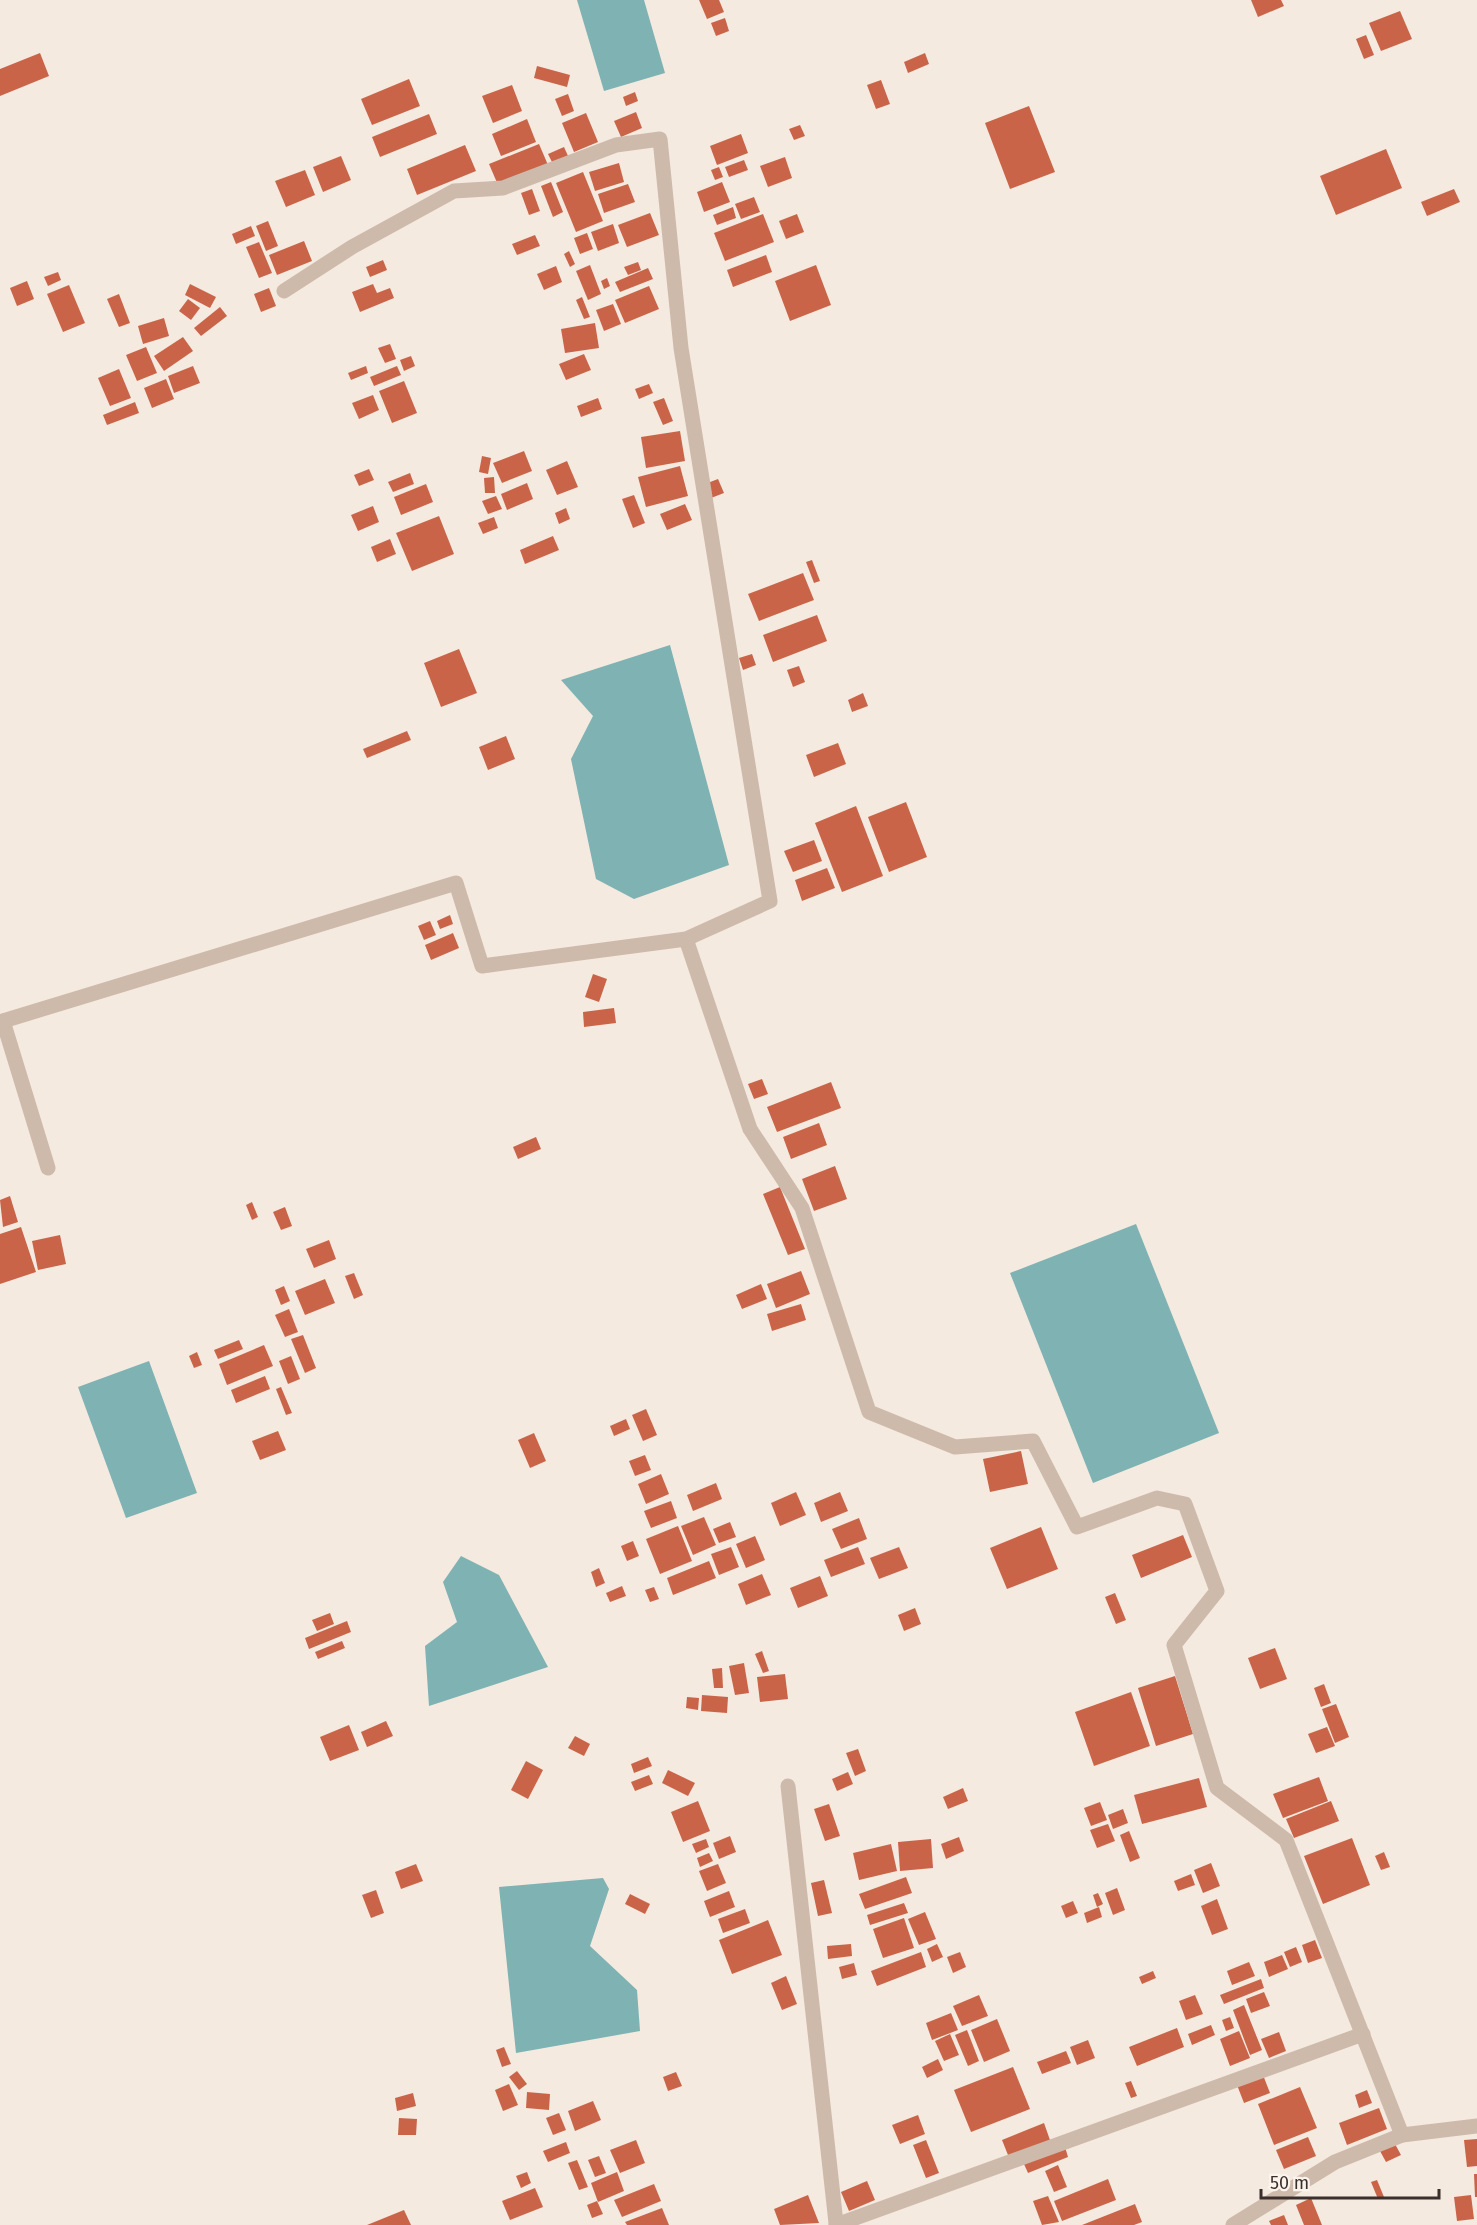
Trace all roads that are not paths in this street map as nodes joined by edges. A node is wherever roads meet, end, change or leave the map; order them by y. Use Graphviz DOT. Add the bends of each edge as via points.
graph roads {
  1 [pos="284,291"];
  2 [pos="686,939"];
  3 [pos="2,1021"];
  4 [pos="48,1168"];
  5 [pos="788,1786"];
  6 [pos="1362,2034"];
  7 [pos="1477,2126"];
  8 [pos="1402,2135"];
  9 [pos="836,2224"];
  10 [pos="1233,2225"];
  1 -- 2 [label="street" via="352,247 454,191 502,188 616,145 660,139 681,348 770,901"];
  2 -- 3 [label="street" via="483,966 456,883"];
  2 -- 6 [label="street" via="750,1129 802,1208 869,1412 955,1447 1033,1441 1077,1527 1157,1498 1185,1504 1217,1591 1174,1645 1217,1788 1286,1840"];
  3 -- 4 [label="street"];
  5 -- 9 [label="street"];
  6 -- 8 [label="street"];
  6 -- 9 [label="street"];
  7 -- 8 [label="street"];
  8 -- 10 [label="street" via="1335,2162"];
}
